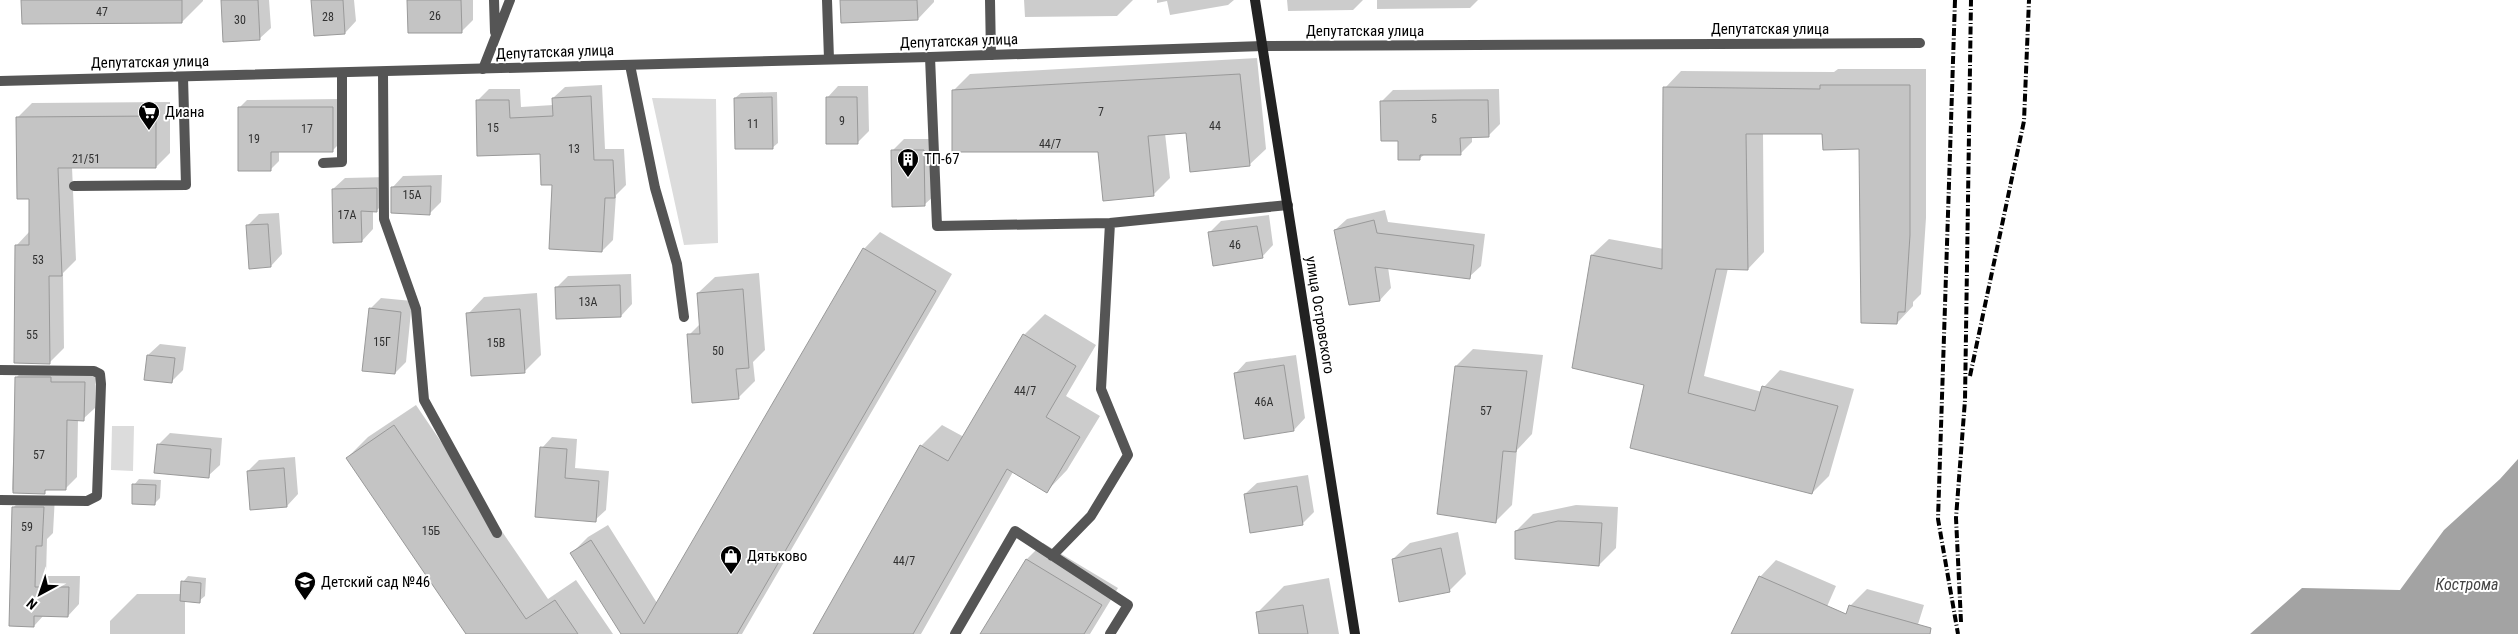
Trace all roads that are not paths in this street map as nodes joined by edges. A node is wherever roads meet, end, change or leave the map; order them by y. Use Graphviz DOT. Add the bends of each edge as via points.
graph roads {
  1 [pos="494,0"];
  2 [pos="510,0"];
  3 [pos="827,0"];
  4 [pos="990,0"];
  5 [pos="1255,0"];
  6 [pos="495,38"];
  7 [pos="1920,43"];
  8 [pos="1263,46"];
  9 [pos="991,55"];
  10 [pos="930,57"];
  11 [pos="829,59"];
  12 [pos="630,65"];
  13 [pos="483,69"];
  14 [pos="384,72"];
  15 [pos="342,73"];
  16 [pos="183,77"];
  17 [pos="0,81"];
  18 [pos="323,162"];
  19 [pos="74,186"];
  20 [pos="1288,205"];
  21 [pos="1110,223"];
  22 [pos="684,317"];
  23 [pos="0,370"];
  24 [pos="0,500"];
  25 [pos="497,533"];
  26 [pos="1052,556"];
  27 [pos="955,634"];
  28 [pos="1110,634"];
  29 [pos="1355,634"];
  1 -- 6 [label="street"];
  2 -- 6 [label="street"];
  3 -- 11 [label="street"];
  4 -- 9 [label="street"];
  5 -- 8 [label="main road, улица Островского"];
  6 -- 13 [label="street"];
  7 -- 8 [label="street, Депутатская улица"];
  8 -- 9 [label="street, Депутатская улица"];
  8 -- 20 [label="main road, улица Островского"];
  9 -- 10 [label="street, Депутатская улица"];
  10 -- 11 [label="street, Депутатская улица"];
  10 -- 21 [label="street" via="937,226"];
  11 -- 12 [label="street, Депутатская улица"];
  12 -- 13 [label="street, Депутатская улица"];
  12 -- 22 [label="street" via="655,188 677,264"];
  13 -- 14 [label="street, Депутатская улица"];
  14 -- 15 [label="street, Депутатская улица"];
  14 -- 25 [label="street" via="384,219 416,309 424,400"];
  15 -- 16 [label="street, Депутатская улица"];
  15 -- 18 [label="street" via="342,162"];
  16 -- 17 [label="street, Депутатская улица"];
  16 -- 19 [label="street" via="186,185"];
  20 -- 21 [label="street"];
  20 -- 29 [label="main road, улица Островского"];
  21 -- 26 [label="street" via="1101,389 1128,455 1091,516"];
  23 -- 24 [label="street" via="94,371 100,374 101,384 97,496 87,501"];
  26 -- 27 [label="street" via="1015,531"];
  26 -- 28 [label="street" via="1128,605"];
}
